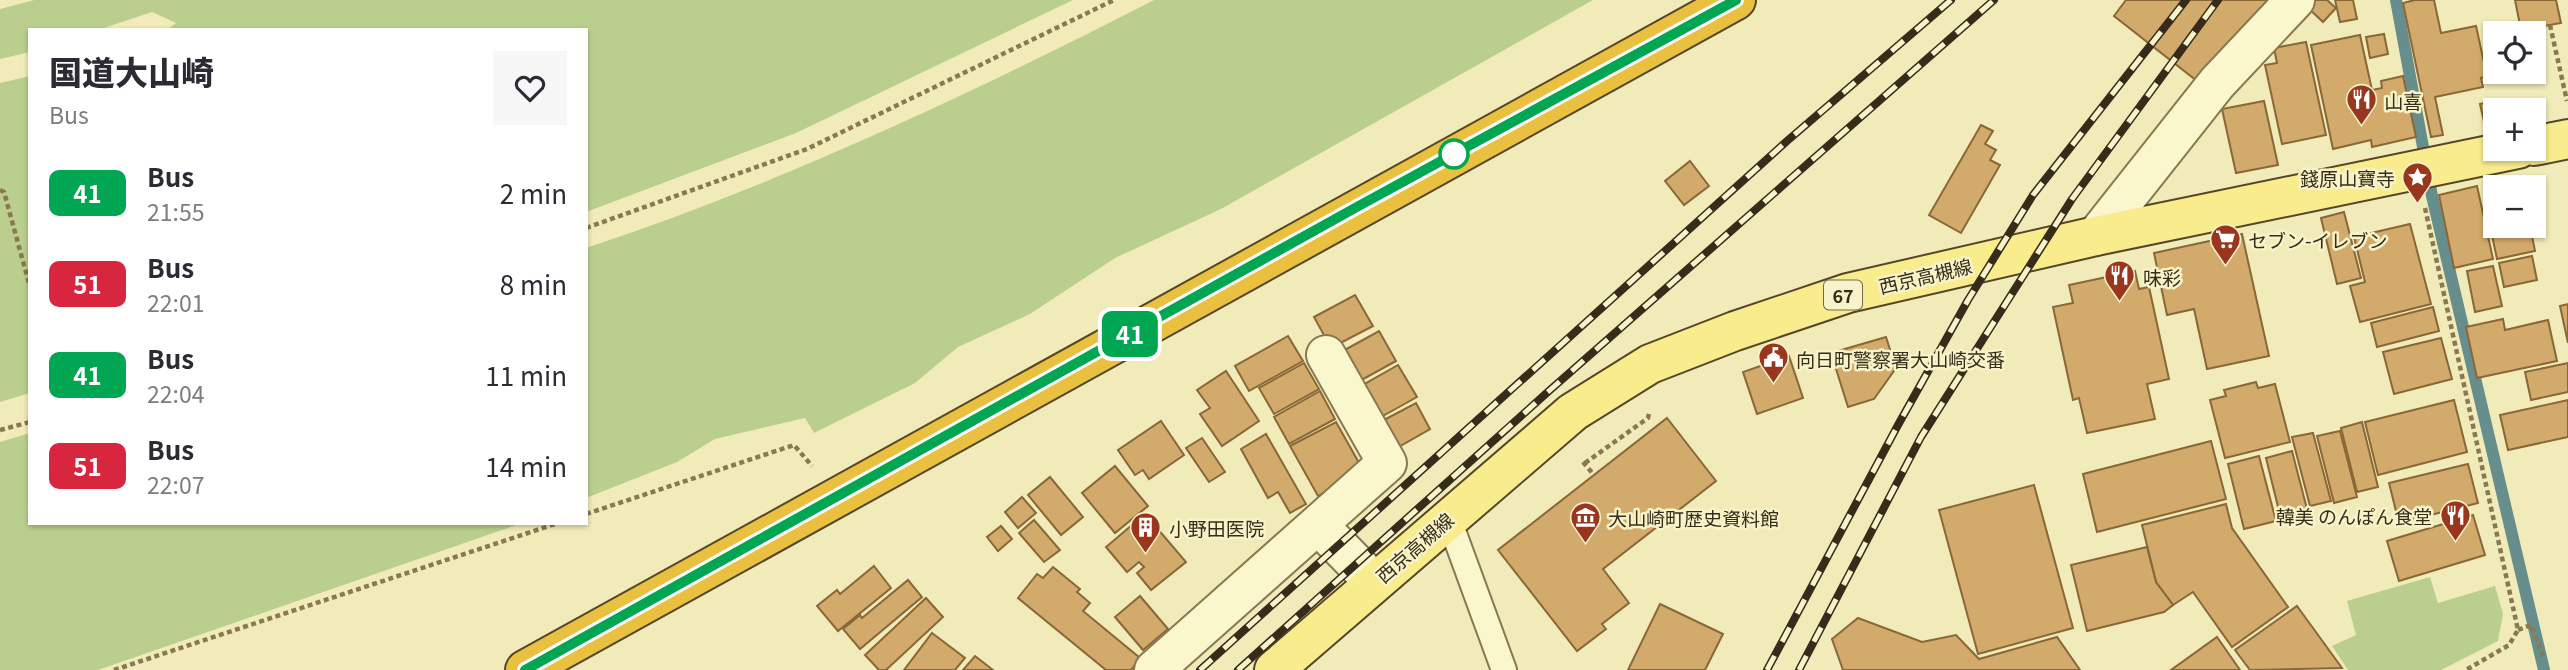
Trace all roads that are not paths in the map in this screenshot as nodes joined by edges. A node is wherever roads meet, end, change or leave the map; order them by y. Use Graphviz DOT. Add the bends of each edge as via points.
graph roads {
  1 [pos="1736,0"];
  2 [pos="2295,0"];
  3 [pos="2568,139"];
  4 [pos="2546,144"];
  5 [pos="2483,156"];
  6 [pos="2095,236"];
  7 [pos="1326,355"];
  8 [pos="1448,517"];
  9 [pos="1318,525"];
  10 [pos="1374,582"];
  11 [pos="524,670"];
  12 [pos="1154,670"];
  13 [pos="1274,670"];
  14 [pos="1504,670"];
  1 -- 11 [label="highway"];
  2 -- 6 [label="street" via="2217,83"];
  3 -- 4 [label="main road"];
  5 -- 6 [label="main road, 西京高槻線 / 67"];
  6 -- 8 [label="main road, 西京高槻線 / 67" via="1848,293 1650,364 1573,412"];
  7 -- 9 [label="street" via="1387,463"];
  8 -- 10 [label="main road, 西京高槻線 / 67"];
  8 -- 14 [label="lane"];
  9 -- 10 [label="street"];
  9 -- 12 [label="street"];
  10 -- 13 [label="main road, 西京高槻線 / 67"];
}
